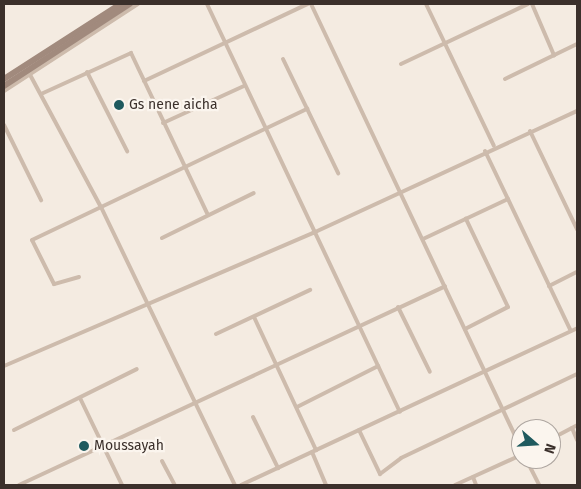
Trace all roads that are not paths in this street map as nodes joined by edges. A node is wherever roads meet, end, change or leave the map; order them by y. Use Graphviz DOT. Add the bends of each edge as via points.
graph roads {
  1 [pos="121,4"];
  2 [pos="130,4"];
  3 [pos="138,4"];
  4 [pos="207,4"];
  5 [pos="310,4"];
  6 [pos="426,4"];
  7 [pos="530,4"];
  8 [pos="445,42"];
  9 [pos="224,43"];
  10 [pos="577,44"];
  11 [pos="554,55"];
  12 [pos="283,59"];
  13 [pos="401,64"];
  14 [pos="87,72"];
  15 [pos="29,73"];
  16 [pos="4,79"];
  17 [pos="505,79"];
  18 [pos="144,81"];
  19 [pos="4,86"];
  20 [pos="244,86"];
  21 [pos="4,92"];
  22 [pos="41,94"];
  23 [pos="307,109"];
  24 [pos="577,111"];
  25 [pos="164,123"];
  26 [pos="4,125"];
  27 [pos="262,128"];
  28 [pos="530,131"];
  29 [pos="494,146"];
  30 [pos="127,151"];
  31 [pos="485,151"];
  32 [pos="185,167"];
  33 [pos="338,173"];
  34 [pos="404,191"];
  35 [pos="254,193"];
  36 [pos="508,199"];
  37 [pos="41,200"];
  38 [pos="101,207"];
  39 [pos="208,215"];
  40 [pos="466,219"];
  41 [pos="577,229"];
  42 [pos="313,233"];
  43 [pos="162,238"];
  44 [pos="423,239"];
  45 [pos="577,272"];
  46 [pos="79,277"];
  47 [pos="445,286"];
  48 [pos="549,286"];
  49 [pos="310,290"];
  50 [pos="147,302"];
  51 [pos="398,307"];
  52 [pos="254,317"];
  53 [pos="358,326"];
  54 [pos="577,328"];
  55 [pos="465,329"];
  56 [pos="571,331"];
  57 [pos="216,334"];
  58 [pos="277,364"];
  59 [pos="4,366"];
  60 [pos="378,366"];
  61 [pos="137,369"];
  62 [pos="430,372"];
  63 [pos="485,372"];
  64 [pos="577,374"];
  65 [pos="80,398"];
  66 [pos="193,404"];
  67 [pos="297,407"];
  68 [pos="503,410"];
  69 [pos="400,412"];
  70 [pos="253,417"];
  71 [pos="577,425"];
  72 [pos="511,427"];
  73 [pos="572,428"];
  74 [pos="14,430"];
  75 [pos="359,430"];
  76 [pos="561,434"];
  77 [pos="577,440"];
  78 [pos="104,446"];
  79 [pos="314,451"];
  80 [pos="511,460"];
  81 [pos="162,461"];
  82 [pos="278,468"];
  83 [pos="531,469"];
  84 [pos="473,477"];
  85 [pos="30,480"];
  86 [pos="19,485"];
  87 [pos="32,485"];
  88 [pos="122,485"];
  89 [pos="175,485"];
  90 [pos="235,485"];
  91 [pos="241,485"];
  92 [pos="326,485"];
  93 [pos="455,485"];
  94 [pos="476,485"];
  95 [pos="539,485"];
  1 -- 16 [label="main road"];
  2 -- 15 [label="main road"];
  3 -- 15 [label="street"];
  4 -- 9 [label="street"];
  5 -- 9 [label="street"];
  5 -- 34 [label="street"];
  6 -- 8 [label="street"];
  7 -- 8 [label="street"];
  7 -- 11 [label="street"];
  8 -- 13 [label="street"];
  8 -- 29 [label="street"];
  9 -- 18 [label="street"];
  9 -- 20 [label="street"];
  10 -- 11 [label="street"];
  11 -- 17 [label="street"];
  12 -- 23 [label="street"];
  14 -- 18 [label="street" via="130,53"];
  14 -- 22 [label="street"];
  14 -- 30 [label="street"];
  15 -- 19 [label="main road"];
  15 -- 21 [label="street"];
  15 -- 22 [label="street"];
  18 -- 25 [label="street"];
  20 -- 25 [label="street"];
  20 -- 27 [label="street"];
  22 -- 38 [label="street"];
  23 -- 27 [label="street"];
  23 -- 33 [label="street"];
  24 -- 28 [label="street"];
  25 -- 32 [label="street"];
  26 -- 37 [label="street"];
  27 -- 32 [label="street"];
  27 -- 42 [label="street"];
  28 -- 29 [label="street"];
  28 -- 41 [label="street"];
  29 -- 31 [label="street"];
  31 -- 34 [label="street"];
  31 -- 36 [label="street"];
  32 -- 38 [label="street"];
  32 -- 39 [label="street"];
  34 -- 42 [label="street"];
  34 -- 44 [label="street"];
  35 -- 39 [label="street"];
  36 -- 40 [label="street"];
  36 -- 48 [label="street"];
  38 -- 46 [label="street" via="32,240 54,284"];
  38 -- 50 [label="street"];
  39 -- 43 [label="street"];
  40 -- 44 [label="street"];
  40 -- 55 [label="street" via="508,308"];
  42 -- 50 [label="street"];
  42 -- 53 [label="street"];
  44 -- 47 [label="street"];
  45 -- 48 [label="street"];
  47 -- 51 [label="street"];
  47 -- 55 [label="street"];
  48 -- 56 [label="street"];
  49 -- 52 [label="street"];
  50 -- 59 [label="street"];
  50 -- 66 [label="street"];
  51 -- 53 [label="street"];
  51 -- 62 [label="street"];
  52 -- 57 [label="street"];
  52 -- 58 [label="street"];
  53 -- 58 [label="street"];
  53 -- 60 [label="street"];
  54 -- 56 [label="street"];
  55 -- 63 [label="street"];
  56 -- 63 [label="street"];
  58 -- 66 [label="street"];
  58 -- 67 [label="street"];
  60 -- 67 [label="street"];
  60 -- 69 [label="street"];
  61 -- 65 [label="street"];
  63 -- 68 [label="street"];
  63 -- 69 [label="street"];
  64 -- 68 [label="street"];
  65 -- 74 [label="street"];
  65 -- 78 [label="street"];
  66 -- 78 [label="street"];
  66 -- 90 [label="street"];
  67 -- 79 [label="street"];
  68 -- 72 [label="street"];
  68 -- 75 [label="street" via="401,458 380,474"];
  69 -- 75 [label="street"];
  70 -- 82 [label="street"];
  71 -- 73 [label="street"];
  73 -- 76 [label="street"];
  73 -- 77 [label="street"];
  75 -- 79 [label="street"];
  78 -- 85 [label="street"];
  78 -- 88 [label="street"];
  79 -- 82 [label="street"];
  79 -- 92 [label="street"];
  80 -- 84 [label="street"];
  81 -- 89 [label="street"];
  82 -- 91 [label="street"];
  83 -- 95 [label="street"];
  84 -- 93 [label="street"];
  84 -- 94 [label="street"];
  85 -- 86 [label="street"];
  85 -- 87 [label="street"];
}
